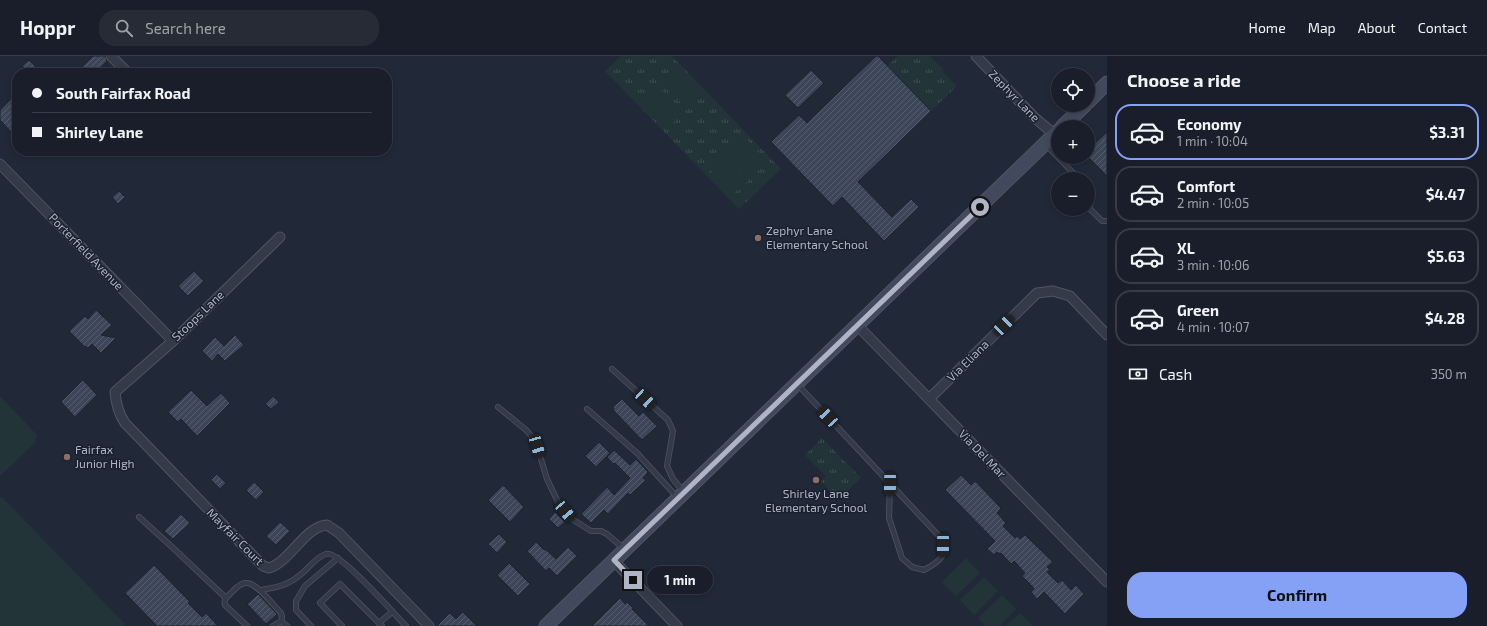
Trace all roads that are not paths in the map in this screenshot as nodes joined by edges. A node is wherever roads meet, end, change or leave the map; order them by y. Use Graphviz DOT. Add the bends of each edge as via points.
graph roads {
  1 [pos="111,56"];
  2 [pos="976,56"];
  3 [pos="123,68"];
  4 [pos="1107,83"];
  5 [pos="1095,95"];
  6 [pos="1077,112"];
  7 [pos="1069,120"];
  8 [pos="1051,127"];
  9 [pos="1051,138"];
  10 [pos="1045,144"];
  11 [pos="0,164"];
  12 [pos="1072,172"];
  13 [pos="1095,214"];
  14 [pos="1107,221"];
  15 [pos="280,237"];
  16 [pos="857,325"];
  17 [pos="1107,335"];
  18 [pos="173,341"];
  19 [pos="612,369"];
  20 [pos="796,384"];
  21 [pos="115,392"];
  22 [pos="929,399"];
  23 [pos="498,407"];
  24 [pos="588,409"];
  25 [pos="890,484"];
  26 [pos="682,495"];
  27 [pos="139,517"];
  28 [pos="625,550"];
  29 [pos="338,558"];
  30 [pos="614,560"];
  31 [pos="1107,582"];
  32 [pos="261,590"];
  33 [pos="226,598"];
  34 [pos="392,612"];
  35 [pos="281,621"];
  36 [pos="381,625"];
  37 [pos="247,626"];
  38 [pos="273,626"];
  39 [pos="287,626"];
  40 [pos="311,626"];
  41 [pos="342,626"];
  42 [pos="406,626"];
  43 [pos="429,626"];
  44 [pos="546,626"];
  45 [pos="677,626"];
  1 -- 3 [label="street"];
  2 -- 8 [label="street, Zephyr Lane" via="1035,118"];
  4 -- 5 [label="street"];
  6 -- 7 [label="street"];
  9 -- 10 [label="street"];
  10 -- 12 [label="lane"];
  10 -- 16 [label="street"];
  11 -- 18 [label="street, Porterfield Avenue"];
  13 -- 14 [label="lane" via="1102,221"];
  15 -- 18 [label="street, Stoops Lane"];
  16 -- 20 [label="street"];
  16 -- 22 [label="street, Via Del Mar"];
  17 -- 22 [label="street, Via Eliana" via="1070,296 1053,291 1037,293"];
  18 -- 21 [label="street, Stoops Lane"];
  19 -- 26 [label="lane" via="668,420 673,431 667,466"];
  20 -- 25 [label="lane"];
  20 -- 26 [label="street"];
  21 -- 43 [label="street, Mayfair Court" via="119,414 125,423 263,566 269,568 278,564 310,533 318,527 327,525 339,532"];
  22 -- 31 [label="street, Via Del Mar"];
  23 -- 28 [label="lane" via="533,438 558,502 572,519 591,531 607,534"];
  24 -- 26 [label="lane"];
  25 -- 25 [label="lane" via="939,536 943,545 943,554 935,564 924,570 912,567 902,558 889,518"];
  26 -- 28 [label="street"];
  27 -- 33 [label="lane"];
  28 -- 30 [label="street"];
  29 -- 32 [label="lane" via="326,553 286,585"];
  29 -- 34 [label="lane"];
  29 -- 40 [label="lane" via="305,586 296,600 296,610"];
  30 -- 44 [label="street"];
  30 -- 45 [label="street"];
  32 -- 33 [label="lane" via="245,583"];
  32 -- 35 [label="lane" via="281,613"];
  33 -- 37 [label="lane" via="225,605"];
  34 -- 36 [label="lane"];
  34 -- 42 [label="lane"];
  35 -- 38 [label="lane"];
  35 -- 39 [label="lane"];
  36 -- 41 [label="lane" via="340,584 320,604"];
}
